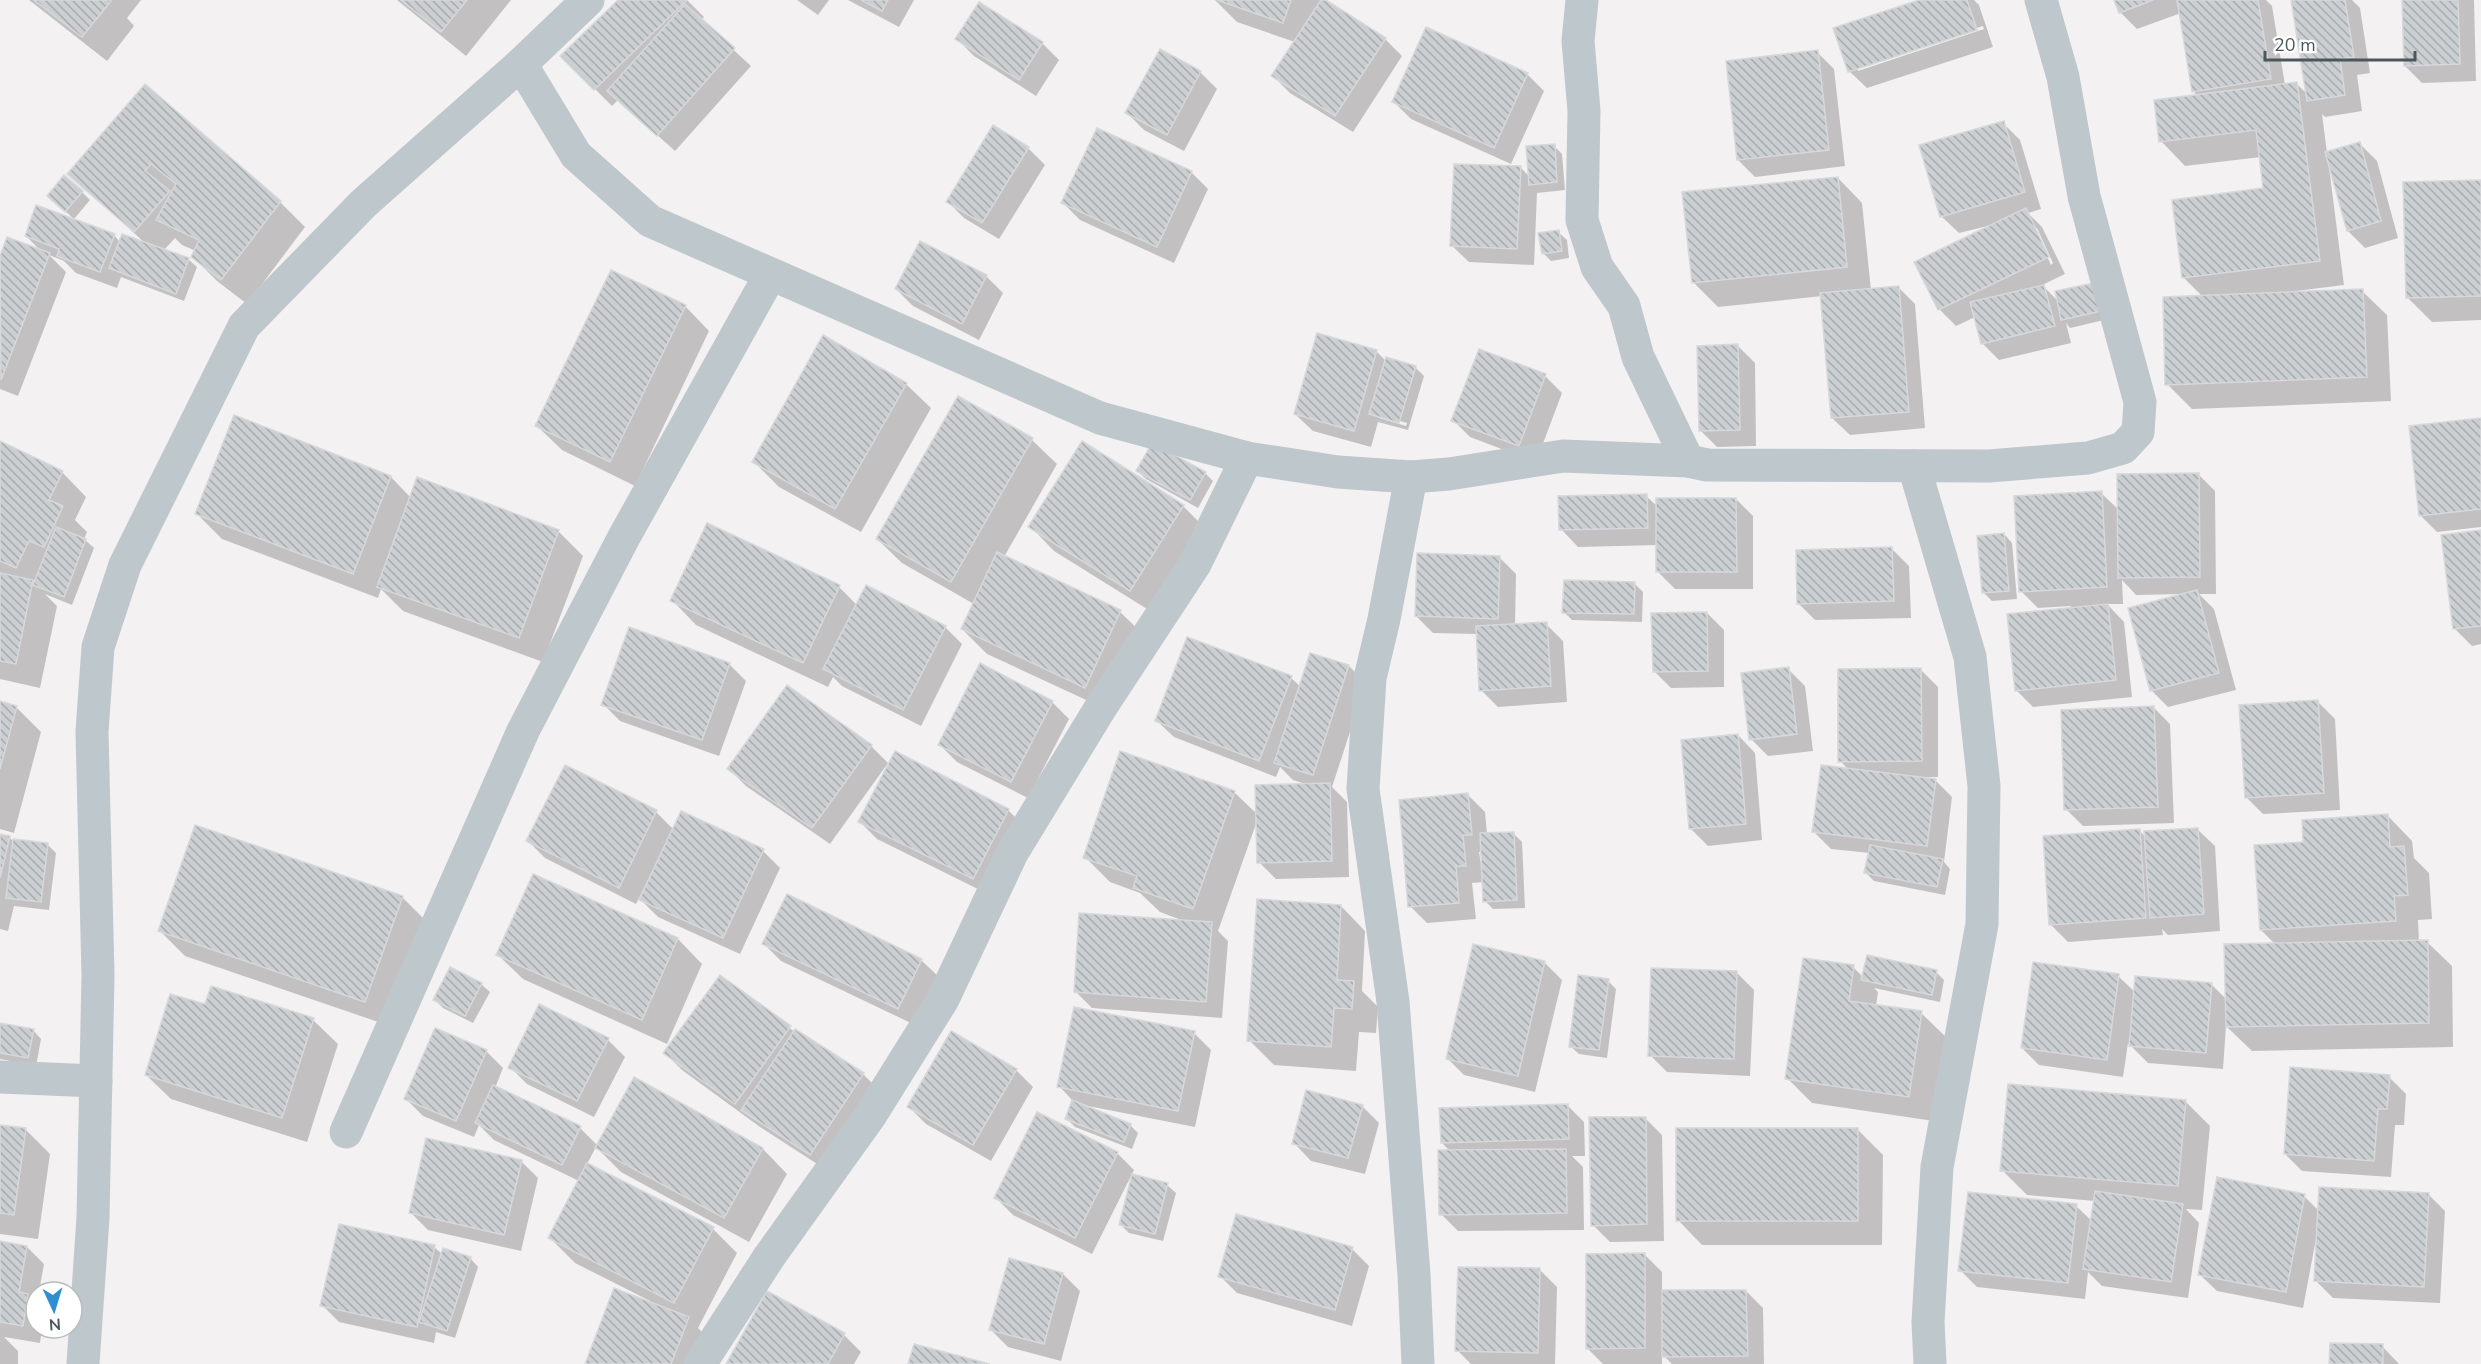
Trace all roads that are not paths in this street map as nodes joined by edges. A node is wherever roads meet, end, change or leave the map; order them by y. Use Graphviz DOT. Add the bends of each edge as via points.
graph roads {
  1 [pos="588,0"];
  2 [pos="1582,0"];
  3 [pos="2041,0"];
  4 [pos="520,64"];
  5 [pos="770,275"];
  6 [pos="1247,458"];
  7 [pos="1688,460"];
  8 [pos="1914,466"];
  9 [pos="1411,477"];
  10 [pos="0,1077"];
  11 [pos="96,1081"];
  12 [pos="346,1132"];
  13 [pos="83,1364"];
  14 [pos="700,1364"];
  15 [pos="1418,1364"];
  16 [pos="1930,1364"];
  1 -- 4 [label="street"];
  2 -- 7 [label="street" via="1578,40 1584,111 1582,220 1597,267 1624,306 1638,357"];
  3 -- 8 [label="street" via="2063,77 2084,196 2140,402 2138,432 2124,448 2088,458 1989,466"];
  4 -- 5 [label="street" via="576,155 650,221"];
  4 -- 11 [label="street" via="364,202 244,326 125,565 98,647 92,732 98,975"];
  5 -- 6 [label="street" via="1100,418"];
  5 -- 12 [label="street" via="624,537 523,731"];
  6 -- 9 [label="street" via="1338,472"];
  6 -- 14 [label="street" via="1195,564 1101,707 1012,854 943,999 870,1116"];
  7 -- 8 [label="street" via="1707,465"];
  7 -- 9 [label="street" via="1563,456"];
  8 -- 16 [label="street" via="1970,657 1984,786 1982,924 1937,1167 1928,1322"];
  9 -- 15 [label="street" via="1370,678 1363,789 1393,1002"];
  10 -- 11 [label="street"];
  11 -- 13 [label="street" via="93,1218"];
}
